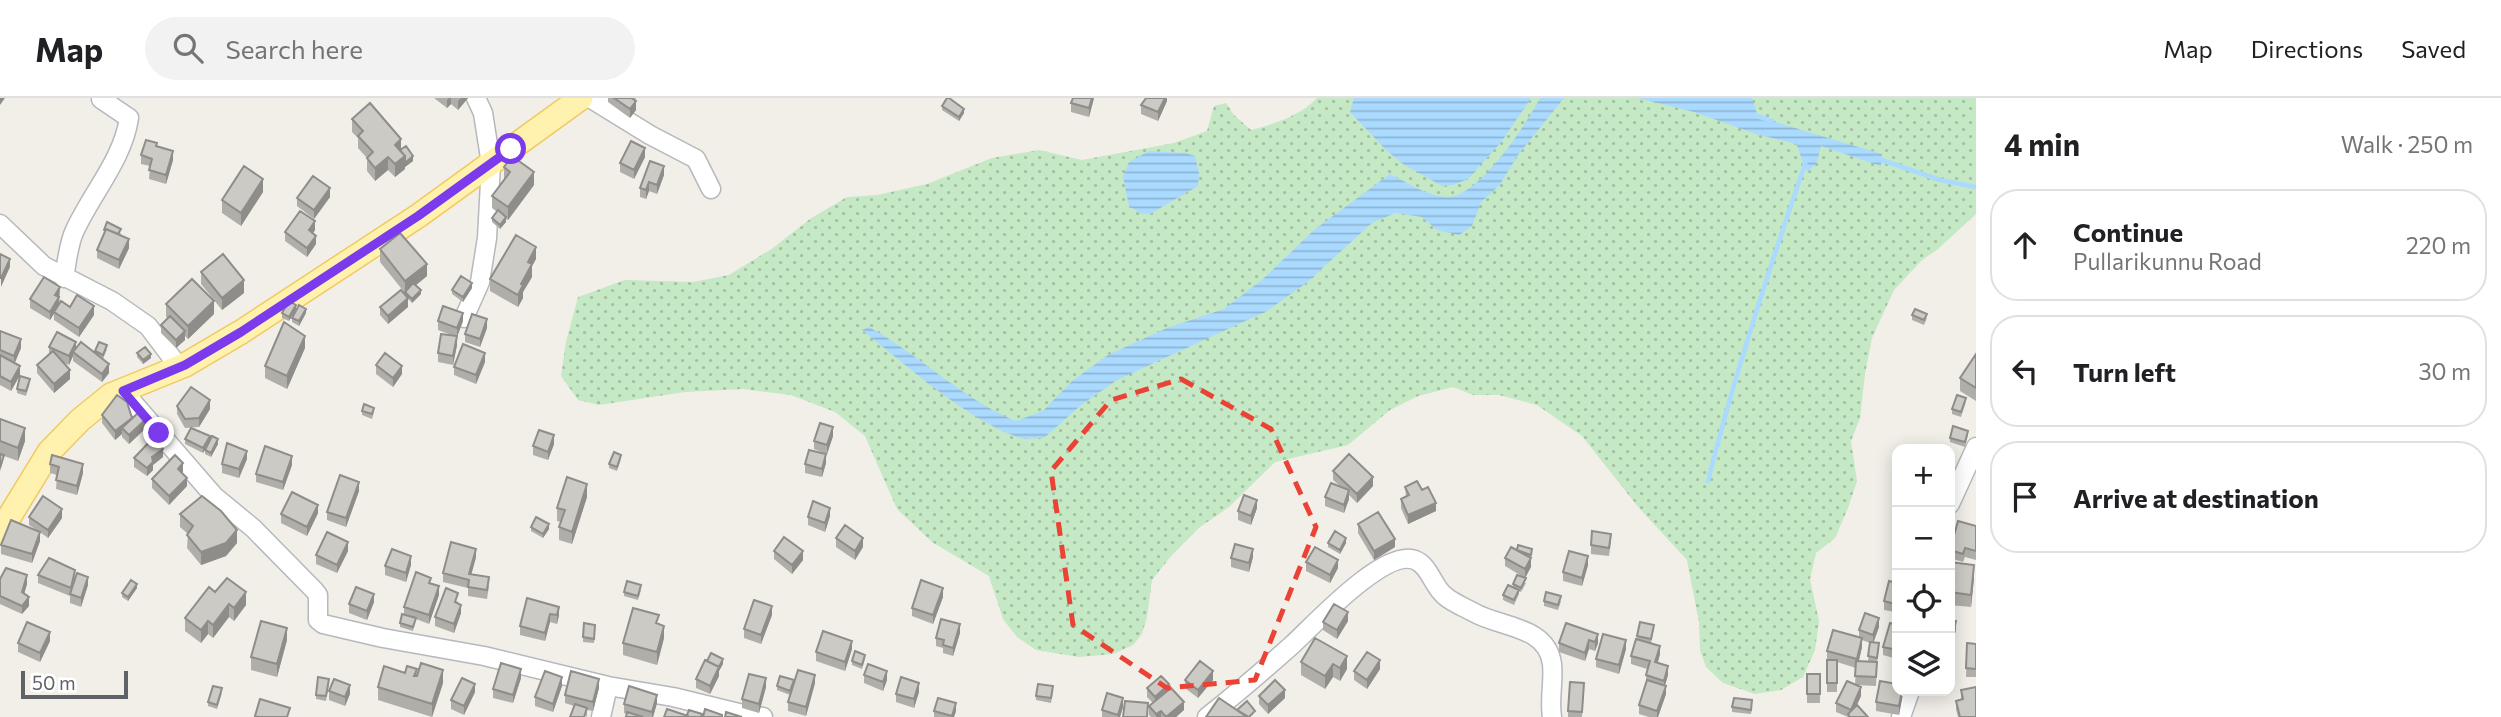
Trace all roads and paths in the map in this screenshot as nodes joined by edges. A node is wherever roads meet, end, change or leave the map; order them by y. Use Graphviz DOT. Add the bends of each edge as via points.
graph roads {
  1 [pos="476,98"];
  2 [pos="581,98"];
  3 [pos="590,98"];
  4 [pos="101,99"];
  5 [pos="491,164"];
  6 [pos="711,189"];
  7 [pos="0,224"];
  8 [pos="64,278"];
  9 [pos="464,318"];
  10 [pos="179,367"];
  11 [pos="123,391"];
  12 [pos="1976,447"];
  13 [pos="1955,493"];
  14 [pos="0,532"];
  15 [pos="608,686"];
  16 [pos="1908,696"];
  17 [pos="601,717"];
  18 [pos="763,717"];
  19 [pos="1207,717"];
  20 [pos="1552,717"];
  21 [pos="1900,717"];
  1 -- 5 [label="street" via="483,113"];
  2 -- 5 [label="main road"];
  3 -- 6 [label="street" via="696,159"];
  4 -- 8 [label="street" via="129,118 126,134 73,232"];
  5 -- 9 [label="street" via="480,282"];
  5 -- 10 [label="main road" via="321,282"];
  7 -- 8 [label="street" via="44,266"];
  8 -- 10 [label="street" via="94,290 148,326"];
  10 -- 11 [label="main road"];
  11 -- 14 [label="main road" via="80,420 49,452"];
  11 -- 15 [label="street" via="214,496 253,527 314,590 318,620 323,624"];
  12 -- 13 [label="street"];
  15 -- 17 [label="street"];
  15 -- 18 [label="street"];
  16 -- 21 [label="street"];
  19 -- 20 [label="street" via="1341,596 1392,562 1406,558 1424,566 1445,596 1481,617 1531,633 1543,642 1552,664"];
}
